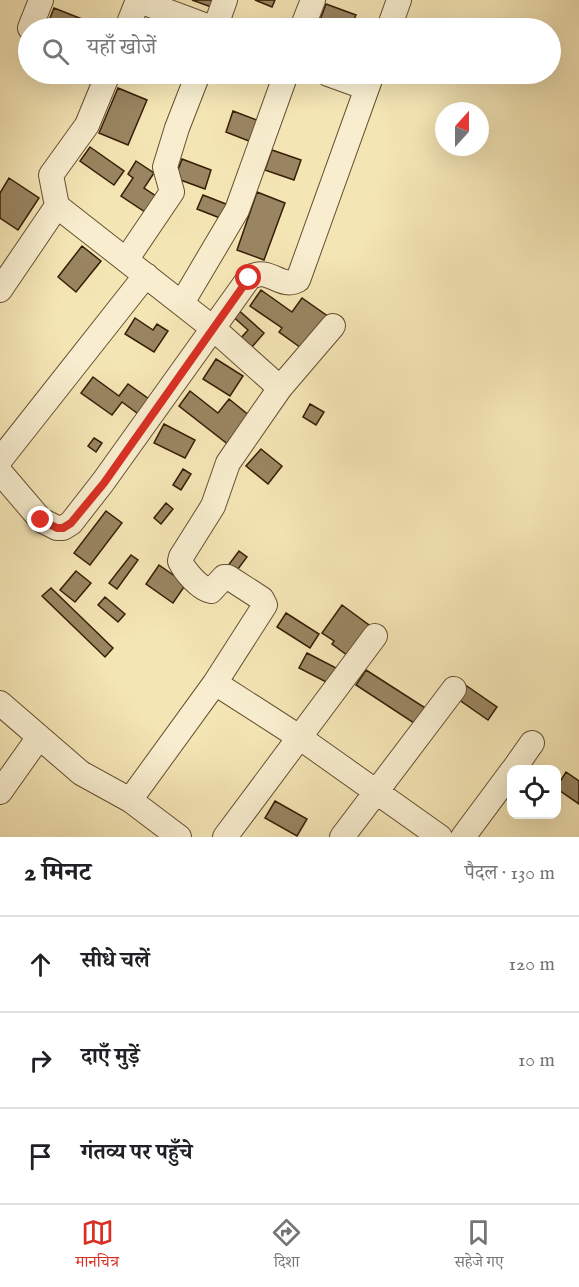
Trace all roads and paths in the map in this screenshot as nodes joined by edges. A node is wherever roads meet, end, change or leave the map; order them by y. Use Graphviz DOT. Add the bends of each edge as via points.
graph roads {
  1 [pos="41,0"];
  2 [pos="137,0"];
  3 [pos="225,0"];
  4 [pos="313,0"];
  5 [pos="399,0"];
  6 [pos="34,18"];
  7 [pos="131,18"];
  8 [pos="186,18"];
  9 [pos="218,18"];
  10 [pos="306,18"];
  11 [pos="393,18"];
  12 [pos="104,84"];
  13 [pos="194,84"];
  14 [pos="282,84"];
  15 [pos="368,84"];
  16 [pos="57,206"];
  17 [pos="126,260"];
  18 [pos="146,275"];
  19 [pos="0,290"];
  20 [pos="182,303"];
  21 [pos="333,326"];
  22 [pos="214,329"];
  23 [pos="280,388"];
  24 [pos="0,460"];
  25 [pos="0,471"];
  26 [pos="375,636"];
  27 [pos="215,683"];
  28 [pos="454,689"];
  29 [pos="0,703"];
  30 [pos="39,737"];
  31 [pos="299,737"];
  32 [pos="532,742"];
  33 [pos="516,765"];
  34 [pos="507,777"];
  35 [pos="0,792"];
  36 [pos="376,792"];
  37 [pos="130,800"];
  38 [pos="179,837"];
  39 [pos="225,837"];
  40 [pos="342,837"];
  41 [pos="440,837"];
  42 [pos="464,837"];
  1 -- 6 [label="street"];
  2 -- 7 [label="street"];
  2 -- 8 [label="street"];
  3 -- 9 [label="street"];
  4 -- 10 [label="street"];
  5 -- 11 [label="street"];
  12 -- 16 [label="street" via="87,125 51,175"];
  13 -- 17 [label="street" via="165,167 172,192"];
  14 -- 20 [label="street" via="237,210"];
  15 -- 22 [label="street" via="298,280 292,284 265,273 255,274"];
  16 -- 17 [label="street"];
  16 -- 19 [label="street"];
  17 -- 18 [label="street"];
  18 -- 20 [label="street"];
  18 -- 24 [label="street"];
  20 -- 22 [label="street"];
  21 -- 23 [label="street"];
  22 -- 23 [label="street"];
  22 -- 25 [label="street" via="71,523 57,528 41,520"];
  23 -- 27 [label="street" via="228,463 213,506 180,561 205,590 211,591 221,579 228,578 265,603"];
  26 -- 31 [label="street"];
  27 -- 31 [label="street"];
  27 -- 37 [label="street"];
  28 -- 36 [label="street"];
  29 -- 30 [label="street"];
  30 -- 35 [label="street"];
  30 -- 37 [label="street" via="81,773"];
  31 -- 36 [label="street"];
  31 -- 39 [label="street"];
  32 -- 33 [label="street"];
  34 -- 42 [label="street"];
  36 -- 40 [label="street"];
  36 -- 41 [label="street"];
  37 -- 38 [label="street"];
}
